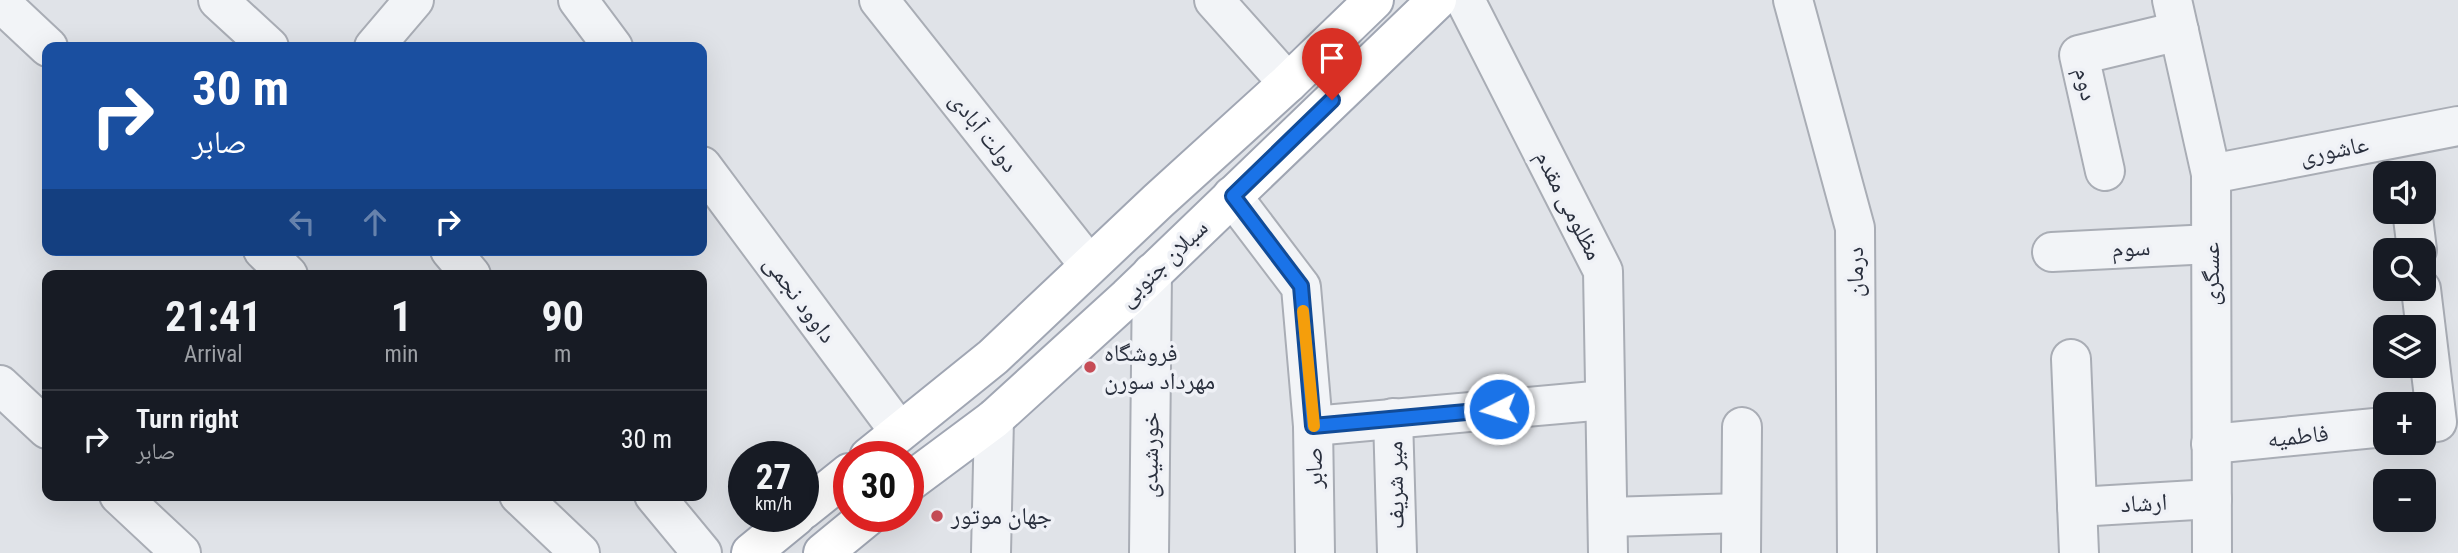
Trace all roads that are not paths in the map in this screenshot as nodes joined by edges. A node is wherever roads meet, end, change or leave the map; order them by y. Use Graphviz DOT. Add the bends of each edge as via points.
graph roads {
  1 [pos="218,0"];
  2 [pos="414,0"];
  3 [pos="578,0"];
  4 [pos="878,0"];
  5 [pos="1213,0"];
  6 [pos="1374,0"];
  7 [pos="1437,0"];
  8 [pos="1465,0"];
  9 [pos="1793,0"];
  10 [pos="0,2"];
  11 [pos="2175,16"];
  12 [pos="43,42"];
  13 [pos="264,42"];
  14 [pos="378,42"];
  15 [pos="609,42"];
  16 [pos="1288,83"];
  17 [pos="1315,117"];
  18 [pos="2458,126"];
  19 [pos="2105,171"];
  20 [pos="707,173"];
  21 [pos="2211,174"];
  22 [pos="1233,196"];
  23 [pos="2211,244"];
  24 [pos="2052,252"];
  25 [pos="269,256"];
  26 [pos="455,256"];
  27 [pos="1089,265"];
  28 [pos="283,270"];
  29 [pos="467,270"];
  30 [pos="1152,273"];
  31 [pos="2422,301"];
  32 [pos="2071,359"];
  33 [pos="0,385"];
  34 [pos="2433,392"];
  35 [pos="1605,400"];
  36 [pos="1393,418"];
  37 [pos="994,419"];
  38 [pos="42,424"];
  39 [pos="1313,426"];
  40 [pos="1742,427"];
  41 [pos="2373,428"];
  42 [pos="887,441"];
  43 [pos="916,441"];
  44 [pos="2211,444"];
  45 [pos="924,448"];
  46 [pos="833,486"];
  47 [pos="819,497"];
  48 [pos="2211,499"];
  49 [pos="125,501"];
  50 [pos="525,501"];
  51 [pos="659,501"];
  52 [pos="2077,507"];
  53 [pos="1741,513"];
  54 [pos="777,532"];
  55 [pos="849,532"];
  56 [pos="1608,535"];
  57 [pos="181,553"];
  58 [pos="580,553"];
  59 [pos="702,553"];
  60 [pos="751,553"];
  61 [pos="823,553"];
  62 [pos="991,553"];
  63 [pos="1149,553"];
  64 [pos="1315,553"];
  65 [pos="1397,553"];
  66 [pos="1741,553"];
  67 [pos="1857,553"];
  68 [pos="2079,553"];
  69 [pos="2212,553"];
  1 -- 13 [label="street"];
  2 -- 14 [label="street"];
  3 -- 15 [label="street"];
  4 -- 27 [label="street, دولت آبادی"];
  5 -- 16 [label="street"];
  6 -- 16 [label="main road, سبلان جنوبی"];
  7 -- 17 [label="main road, سبلان جنوبی"];
  8 -- 35 [label="street, مظلومی مقدم" via="1603,271"];
  9 -- 67 [label="street, درمان" via="1855,228"];
  10 -- 12 [label="street"];
  11 -- 19 [label="street, دوم" via="2079,55"];
  11 -- 21 [label="street, عسگری"];
  16 -- 17 [label="main road"];
  16 -- 27 [label="main road, سبلان جنوبی"];
  17 -- 22 [label="main road, سبلان جنوبی"];
  18 -- 21 [label="street, عاشوری"];
  20 -- 42 [label="street, داوود نجمی"];
  21 -- 23 [label="street, عسگری"];
  22 -- 30 [label="main road, سبلان جنوبی"];
  22 -- 39 [label="street, صابر" via="1301,286"];
  23 -- 24 [label="street, سوم"];
  23 -- 44 [label="street, عسگری"];
  25 -- 28 [label="street"];
  26 -- 29 [label="street"];
  27 -- 43 [label="main road, سبلان جنوبی" via="993,357"];
  30 -- 37 [label="main road, سبلان جنوبی"];
  30 -- 63 [label="street, خورشیدی"];
  31 -- 34 [label="street"];
  32 -- 52 [label="street"];
  33 -- 38 [label="street"];
  35 -- 36 [label="street"];
  35 -- 56 [label="street, مظلومی مقدم"];
  36 -- 39 [label="street"];
  36 -- 65 [label="street, میر شریف"];
  37 -- 45 [label="main road, سبلان جنوبی"];
  37 -- 62 [label="street"];
  39 -- 64 [label="street, صابر"];
  40 -- 53 [label="street"];
  41 -- 44 [label="street, فاطمیه"];
  44 -- 48 [label="street, عسگری"];
  46 -- 47 [label="main road"];
  48 -- 52 [label="street, ارشاد"];
  48 -- 69 [label="street, عسگری"];
  49 -- 57 [label="street"];
  50 -- 58 [label="street"];
  51 -- 59 [label="street"];
  52 -- 68 [label="street"];
  53 -- 56 [label="street"];
  53 -- 66 [label="street"];
  54 -- 60 [label="main road"];
  55 -- 61 [label="main road"];
}
